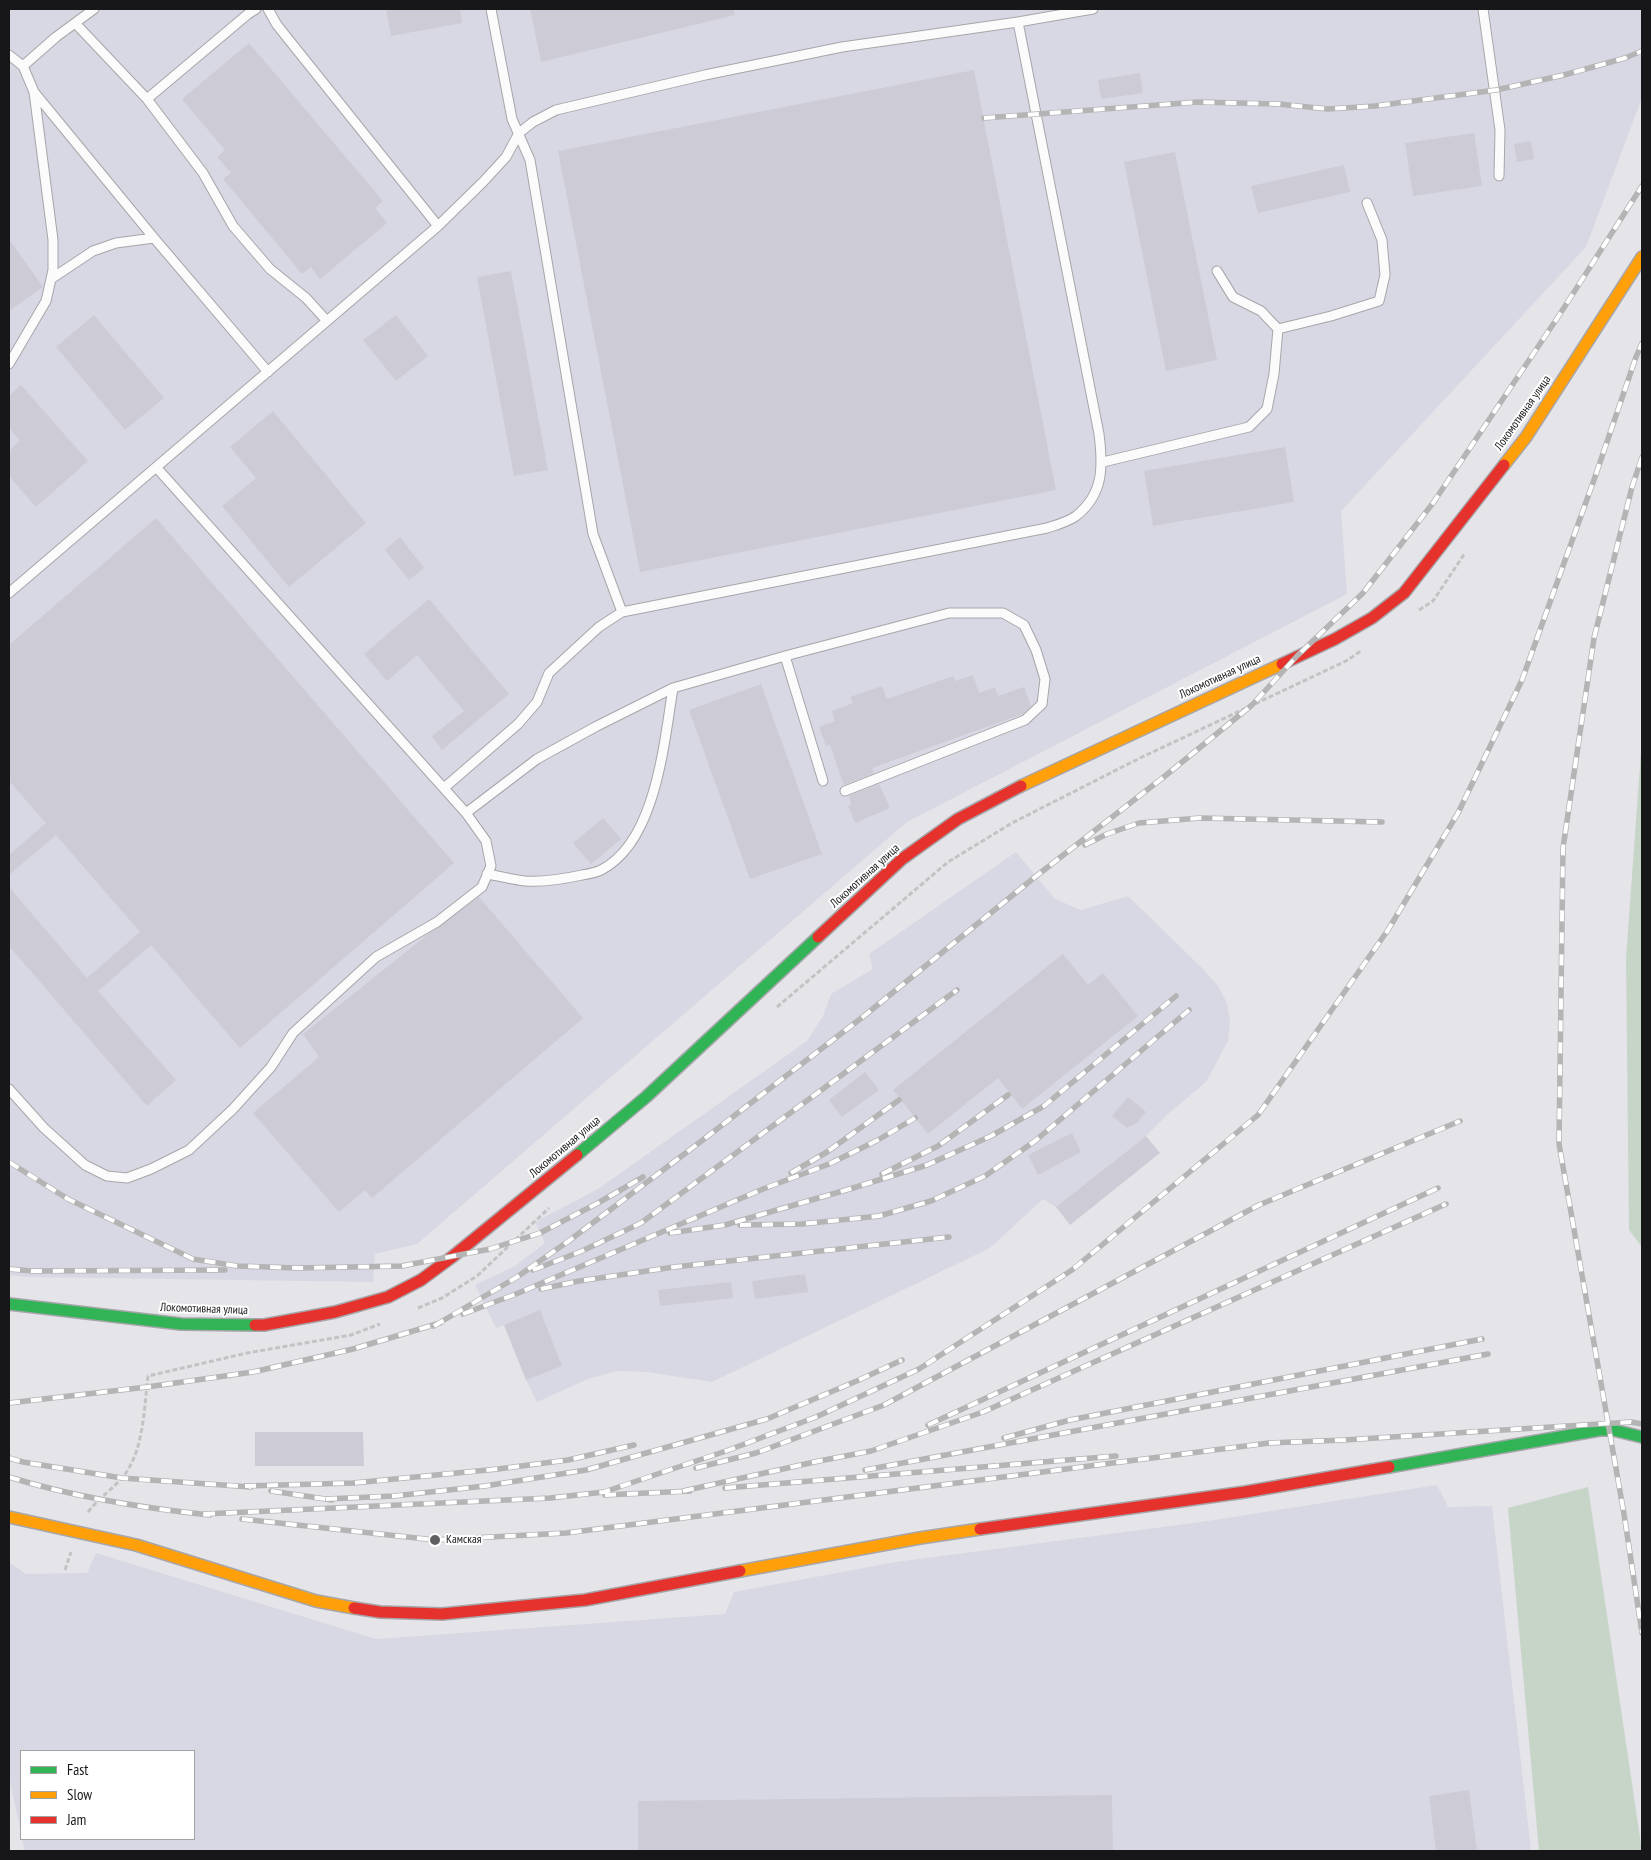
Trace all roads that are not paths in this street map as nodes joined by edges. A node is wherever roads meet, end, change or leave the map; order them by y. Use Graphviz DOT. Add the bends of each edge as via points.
graph roads {
  1 [pos="94,9"];
  2 [pos="256,9"];
  3 [pos="268,9"];
  4 [pos="491,9"];
  5 [pos="1093,9"];
  6 [pos="1483,9"];
  7 [pos="1018,22"];
  8 [pos="75,23"];
  9 [pos="9,55"];
  10 [pos="23,66"];
  11 [pos="34,92"];
  12 [pos="147,100"];
  13 [pos="519,133"];
  14 [pos="1498,176"];
  15 [pos="1368,203"];
  16 [pos="438,226"];
  17 [pos="154,238"];
  18 [pos="1642,257"];
  19 [pos="1217,271"];
  20 [pos="51,279"];
  21 [pos="327,321"];
  22 [pos="1278,329"];
  23 [pos="9,364"];
  24 [pos="268,372"];
  25 [pos="1103,462"];
  26 [pos="156,468"];
  27 [pos="9,593"];
  28 [pos="622,612"];
  29 [pos="785,656"];
  30 [pos="673,688"];
  31 [pos="823,781"];
  32 [pos="444,788"];
  33 [pos="845,791"];
  34 [pos="466,813"];
  35 [pos="487,874"];
  36 [pos="9,1089"];
  37 [pos="9,1304"];
  38 [pos="1642,1437"];
  39 [pos="9,1516"];
  1 -- 8 [label="lane"];
  2 -- 12 [label="lane"];
  3 -- 16 [label="lane"];
  4 -- 13 [label="lane" via="512,119"];
  5 -- 7 [label="lane"];
  6 -- 14 [label="lane" via="1500,130"];
  7 -- 13 [label="lane" via="842,47 705,76 556,110"];
  7 -- 25 [label="lane"];
  8 -- 10 [label="lane"];
  8 -- 12 [label="lane"];
  9 -- 10 [label="lane"];
  10 -- 11 [label="lane"];
  11 -- 17 [label="lane"];
  11 -- 20 [label="lane" via="53,240"];
  12 -- 21 [label="lane" via="203,174 233,226 270,269 306,298"];
  13 -- 16 [label="lane" via="506,157"];
  13 -- 28 [label="lane" via="530,160 593,534"];
  15 -- 22 [label="lane" via="1382,240 1385,275 1379,301"];
  16 -- 21 [label="lane"];
  17 -- 20 [label="lane" via="116,243 93,251"];
  17 -- 24 [label="lane"];
  18 -- 37 [label="main road, Локомотивная улица" via="1526,437 1404,593 1372,618 1335,639 999,796 958,819 902,859 646,1097 421,1280 388,1297 335,1312 264,1324 181,1324"];
  19 -- 22 [label="lane" via="1233,297 1261,311"];
  20 -- 23 [label="lane" via="46,300"];
  21 -- 24 [label="lane"];
  22 -- 25 [label="lane" via="1267,409 1249,427"];
  24 -- 26 [label="lane"];
  25 -- 28 [label="lane" via="1098,488 1090,503 1074,517 1047,528"];
  26 -- 27 [label="lane"];
  26 -- 32 [label="lane"];
  28 -- 32 [label="lane" via="599,627 550,673 537,702 518,724"];
  29 -- 30 [label="lane"];
  29 -- 31 [label="lane"];
  29 -- 33 [label="lane" via="949,613 1003,612 1024,625 1036,650 1045,679 1042,704 1025,720"];
  30 -- 34 [label="lane" via="537,759"];
  30 -- 35 [label="lane" via="651,803 638,832 619,858 600,871 565,879 525,881"];
  32 -- 34 [label="lane"];
  34 -- 35 [label="lane" via="486,840 491,866"];
  35 -- 36 [label="lane" via="482,887 465,902 438,922 376,957 293,1034 271,1067 233,1109 188,1150 151,1169 127,1178 107,1176 86,1165 44,1128"];
  38 -- 39 [label="main road" via="1600,1430 1245,1492 920,1538 585,1600 442,1614 380,1612 316,1601 136,1545"];
}
